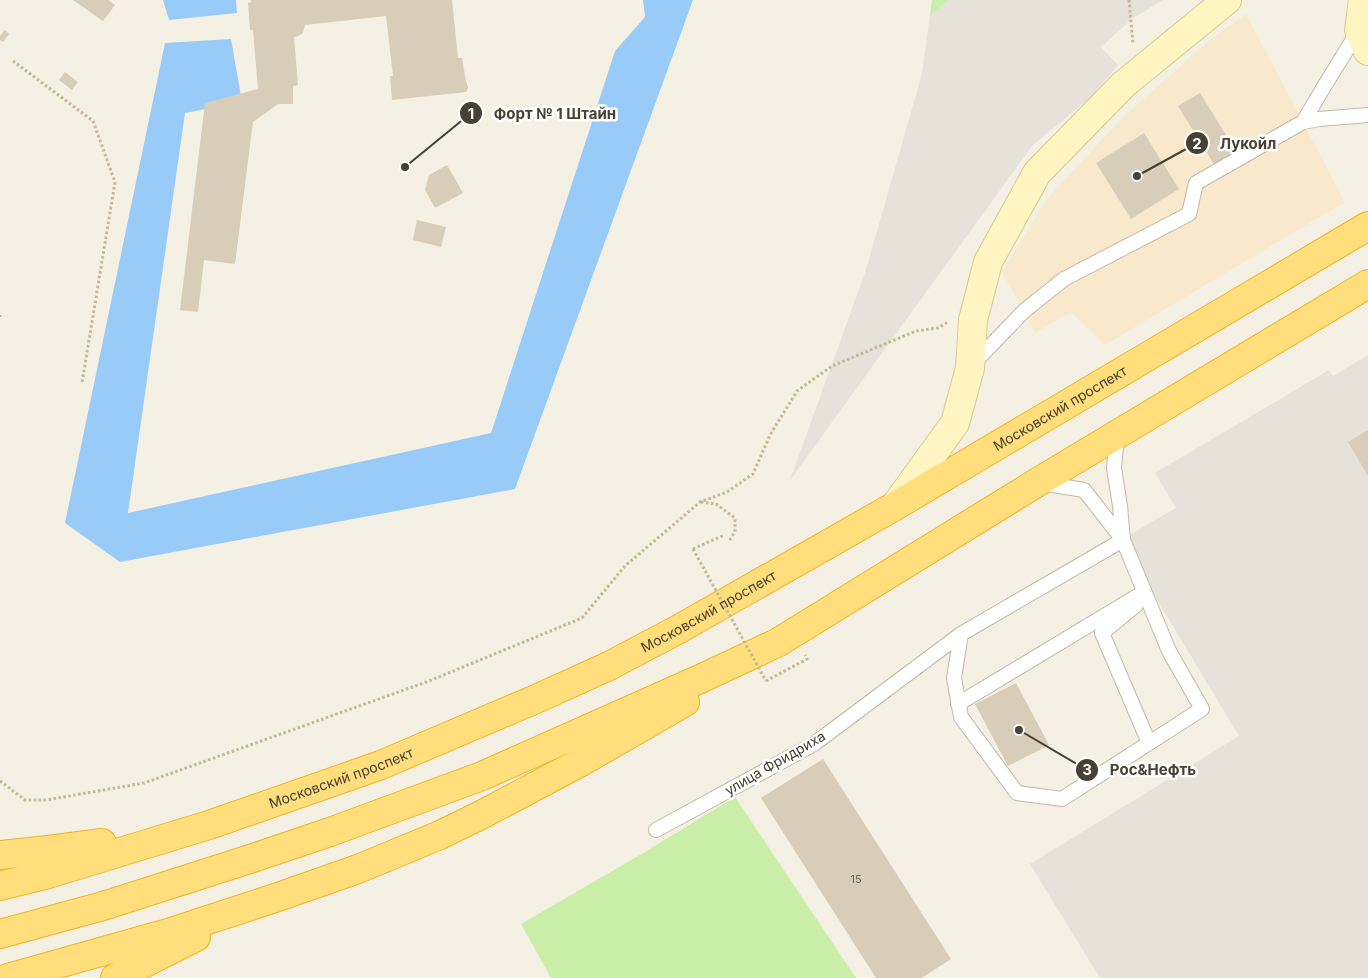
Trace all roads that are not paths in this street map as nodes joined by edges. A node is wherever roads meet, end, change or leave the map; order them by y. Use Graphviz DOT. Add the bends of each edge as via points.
graph roads {
  1 [pos="1227,0"];
  2 [pos="1363,0"];
  3 [pos="1364,40"];
  4 [pos="1368,115"];
  5 [pos="1303,122"];
  6 [pos="1368,226"];
  7 [pos="1368,284"];
  8 [pos="970,368"];
  9 [pos="1117,435"];
  10 [pos="1038,482"];
  11 [pos="895,506"];
  12 [pos="1123,540"];
  13 [pos="1145,594"];
  14 [pos="961,634"];
  15 [pos="777,643"];
  16 [pos="958,704"];
  17 [pos="1149,743"];
  18 [pos="209,825"];
  19 [pos="656,830"];
  20 [pos="0,855"];
  21 [pos="0,886"];
  22 [pos="275,898"];
  23 [pos="0,934"];
  24 [pos="8,978"];
  25 [pos="115,978"];
  1 -- 8 [label="main road" via="1124,84 1037,173 988,262 973,320"];
  2 -- 3 [label="main road"];
  3 -- 5 [label="lane" via="1324,85"];
  4 -- 5 [label="lane"];
  5 -- 8 [label="lane" via="1196,183 1189,214 1064,279 1024,312"];
  6 -- 11 [label="highway, Московский проспект"];
  7 -- 9 [label="highway"];
  8 -- 11 [label="main road" via="955,423"];
  9 -- 10 [label="highway"];
  9 -- 12 [label="lane" via="1114,468"];
  10 -- 12 [label="lane" via="1084,490"];
  10 -- 15 [label="highway"];
  11 -- 18 [label="highway, Московский проспект" via="610,666 381,765"];
  12 -- 13 [label="lane"];
  12 -- 14 [label="lane, улица Фридриха"];
  13 -- 16 [label="lane"];
  13 -- 17 [label="lane" via="1102,633"];
  13 -- 17 [label="lane" via="1169,651 1202,709"];
  14 -- 16 [label="lane" via="954,678"];
  14 -- 19 [label="lane, улица Фридриха" via="814,744"];
  15 -- 22 [label="highway" via="629,735 481,815 358,869"];
  15 -- 23 [label="highway" via="482,776 250,859"];
  16 -- 17 [label="lane" via="961,718 1017,793 1062,799"];
  18 -- 20 [label="highway"];
  18 -- 21 [label="highway, Московский проспект"];
  22 -- 24 [label="highway" via="127,945"];
  22 -- 25 [label="highway"];
}
